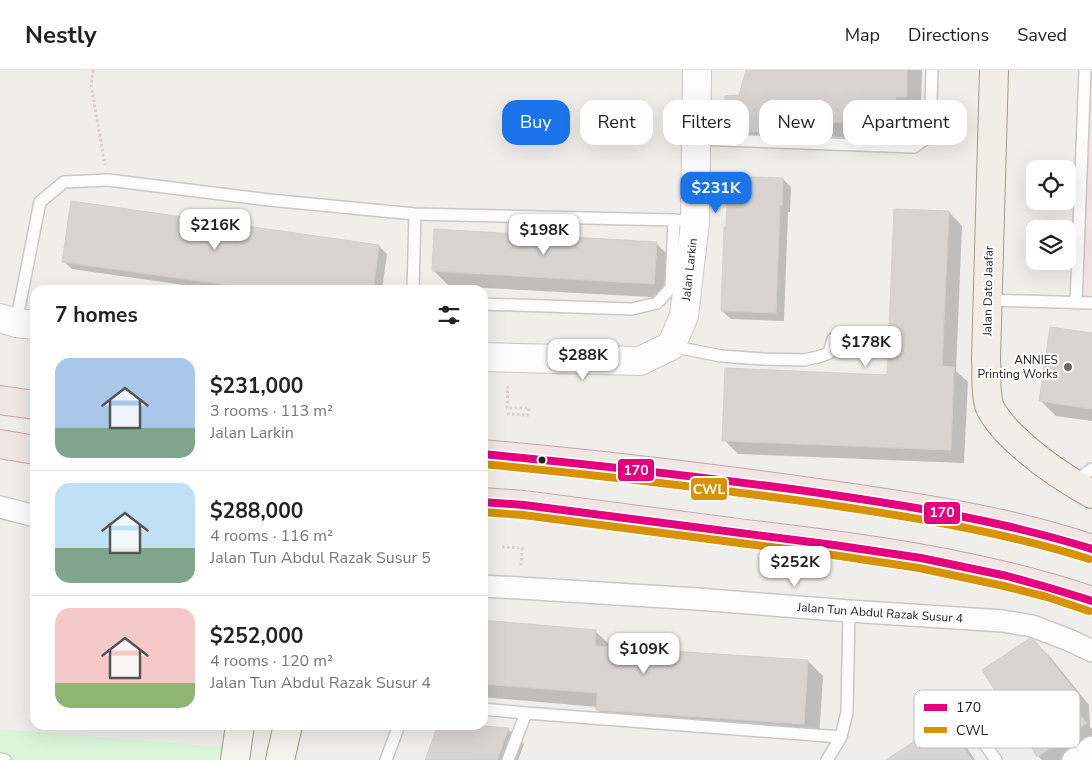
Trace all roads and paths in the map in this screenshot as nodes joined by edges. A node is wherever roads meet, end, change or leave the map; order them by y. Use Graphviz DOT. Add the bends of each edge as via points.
graph roads {
  1 [pos="93,70"];
  2 [pos="697,70"];
  3 [pos="932,70"];
  4 [pos="994,70"];
  5 [pos="1085,70"];
  6 [pos="697,100"];
  7 [pos="749,141"];
  8 [pos="695,145"];
  9 [pos="108,180"];
  10 [pos="415,214"];
  11 [pos="684,221"];
  12 [pos="414,285"];
  13 [pos="987,300"];
  14 [pos="1076,302"];
  15 [pos="1092,303"];
  16 [pos="488,304"];
  17 [pos="17,322"];
  18 [pos="833,339"];
  19 [pos="671,346"];
  20 [pos="488,357"];
  21 [pos="0,400"];
  22 [pos="30,404"];
  23 [pos="507,408"];
  24 [pos="507,414"];
  25 [pos="0,444"];
  26 [pos="30,449"];
  27 [pos="488,455"];
  28 [pos="1086,482"];
  29 [pos="488,502"];
  30 [pos="0,507"];
  31 [pos="30,515"];
  32 [pos="502,547"];
  33 [pos="522,548"];
  34 [pos="1092,549"];
  35 [pos="488,586"];
  36 [pos="1092,601"];
  37 [pos="849,611"];
  38 [pos="1092,651"];
  39 [pos="488,710"];
  40 [pos="526,713"];
  41 [pos="239,730"];
  42 [pos="287,730"];
  43 [pos="397,730"];
  44 [pos="841,737"];
  45 [pos="1092,746"];
  46 [pos="988,748"];
  47 [pos="0,759"];
  48 [pos="5,760"];
  49 [pos="235,760"];
  50 [pos="280,760"];
  51 [pos="386,760"];
  52 [pos="508,760"];
  53 [pos="827,760"];
  54 [pos="996,760"];
  55 [pos="1073,760"];
  1 -- 9 [label="path" via="91,85"];
  2 -- 6 [label="street, Jalan Larkin"];
  3 -- 7 [label="lane" via="930,136 914,147"];
  4 -- 13 [label="main road, Jalan Dato Jaafar"];
  5 -- 14 [label="lane"];
  8 -- 11 [label="street, Jalan Larkin"];
  9 -- 10 [label="lane"];
  9 -- 17 [label="lane" via="64,182 40,202"];
  10 -- 11 [label="lane"];
  10 -- 12 [label="lane"];
  11 -- 16 [label="lane" via="671,288 657,303 632,309"];
  11 -- 19 [label="street, Jalan Larkin" via="684,316"];
  13 -- 14 [label="lane"];
  13 -- 28 [label="main road, Jalan Dato Jaafar" via="989,405 998,421 1036,458"];
  14 -- 15 [label="lane"];
  18 -- 19 [label="lane" via="829,353 804,360 721,356"];
  19 -- 20 [label="street" via="640,361"];
  21 -- 22 [label="highway"];
  23 -- 24 [label="path" via="529,408 528,415"];
  25 -- 26 [label="highway"];
  27 -- 34 [label="highway" via="668,474 875,502 1015,527"];
  29 -- 36 [label="highway" via="898,554 1011,577"];
  30 -- 31 [label="street"];
  32 -- 33 [label="path"];
  35 -- 37 [label="street, Jalan Tun Abdul Razak Susur 4"];
  37 -- 38 [label="street, Jalan Tun Abdul Razak Susur 4" via="1003,621 1032,626"];
  37 -- 44 [label="lane" via="847,712"];
  39 -- 40 [label="lane"];
  40 -- 44 [label="lane"];
  40 -- 52 [label="lane"];
  41 -- 49 [label="main road"];
  42 -- 50 [label="main road"];
  43 -- 51 [label="lane"];
  44 -- 53 [label="lane"];
  45 -- 55 [label="street"];
  46 -- 54 [label="lane"];
  47 -- 48 [label="lane"];
}
